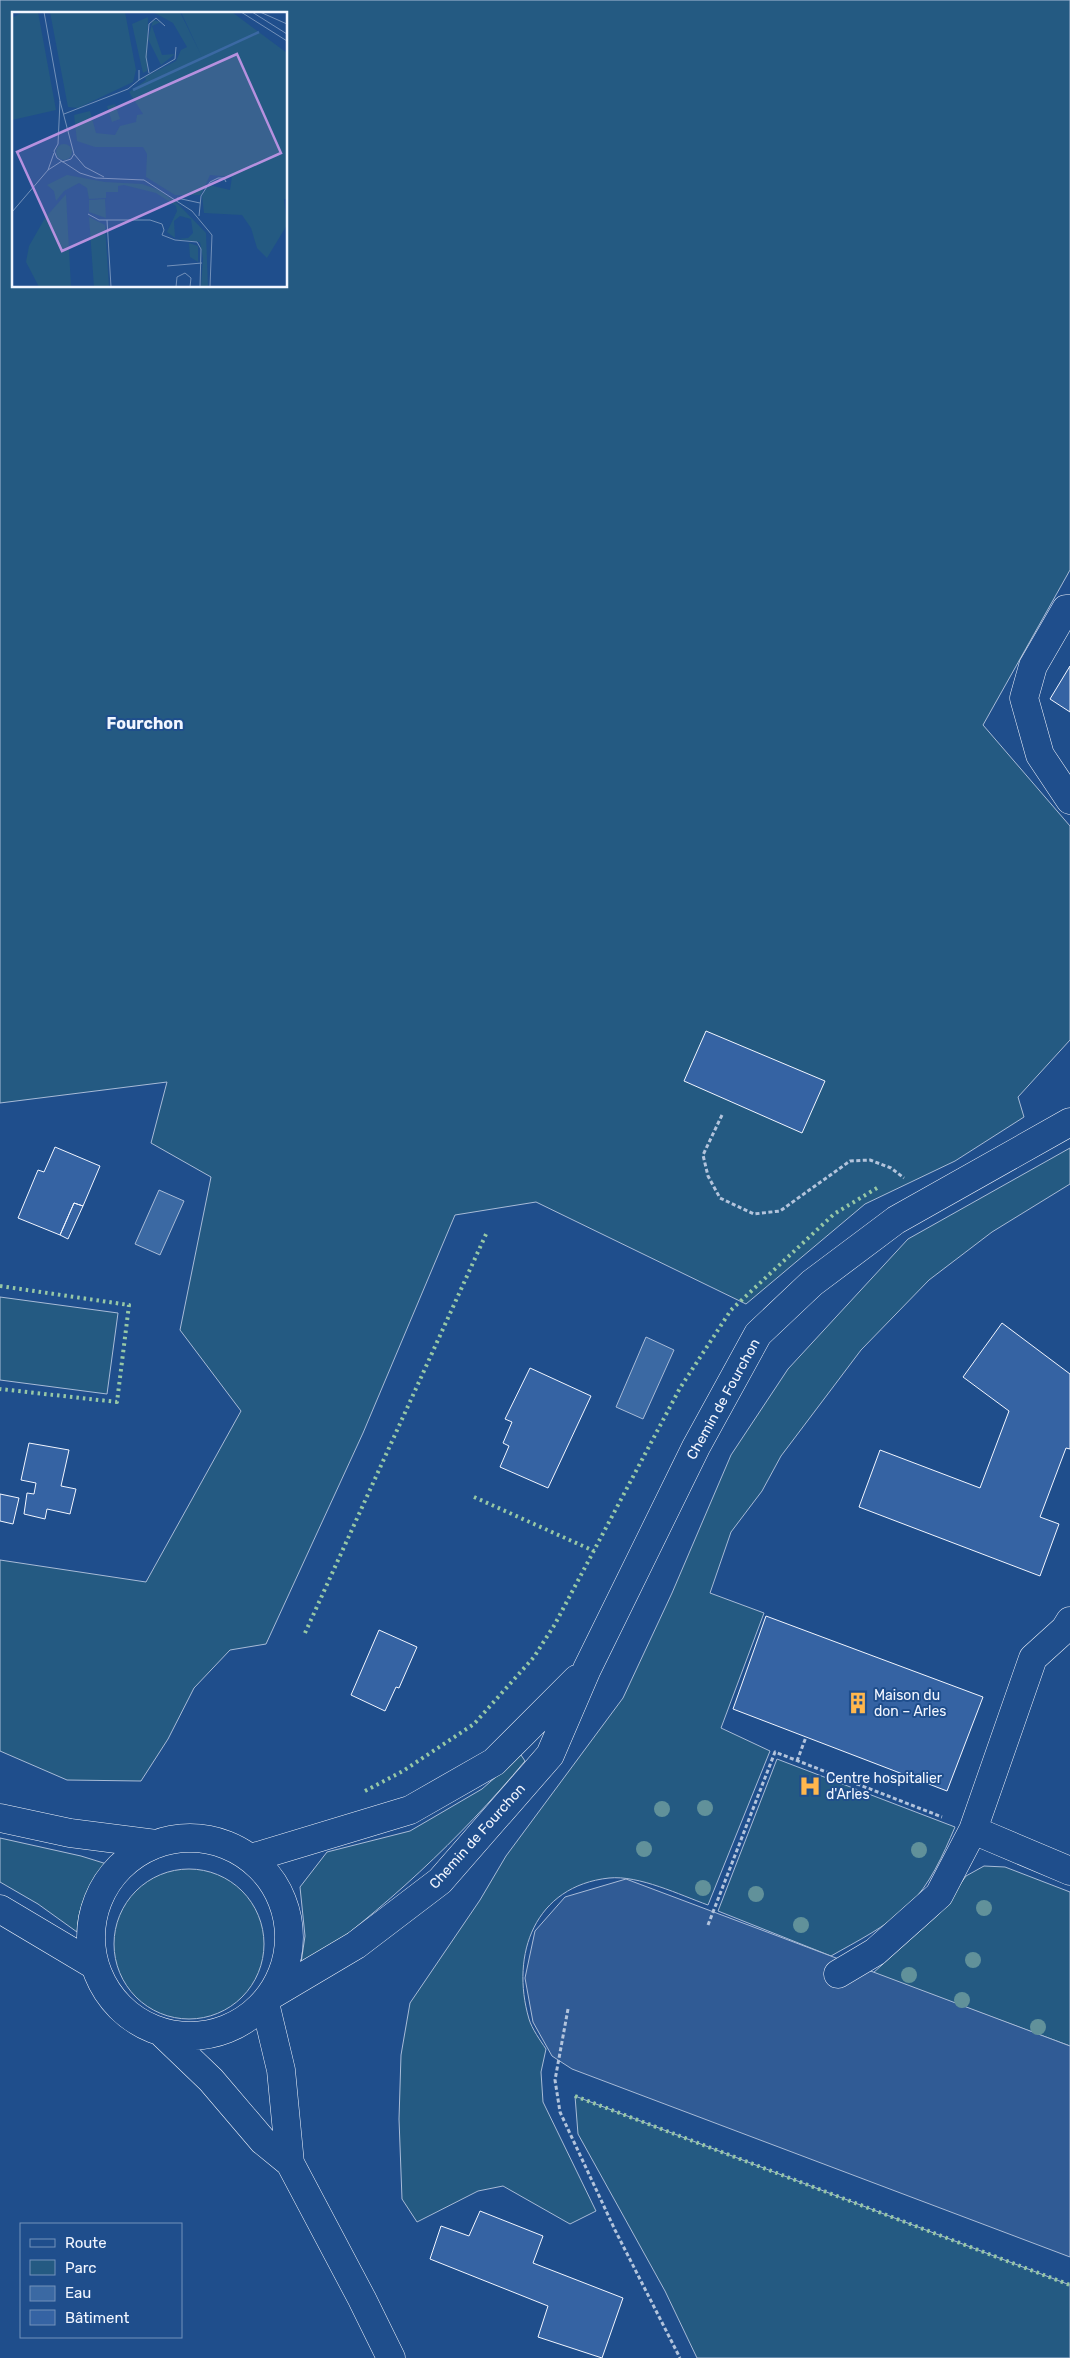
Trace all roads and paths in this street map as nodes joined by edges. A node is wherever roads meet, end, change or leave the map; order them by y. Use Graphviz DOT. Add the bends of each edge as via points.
graph roads {
  1 [pos="1070,609"];
  2 [pos="1070,800"];
  3 [pos="1070,1100"];
  4 [pos="722,1115"];
  5 [pos="1070,1122"];
  6 [pos="1037,1141"];
  7 [pos="931,1201"];
  8 [pos="1070,1621"];
  9 [pos="587,1669"];
  10 [pos="806,1737"];
  11 [pos="797,1761"];
  12 [pos="0,1818"];
  13 [pos="973,1830"];
  14 [pos="156,1844"];
  15 [pos="251,1858"];
  16 [pos="1070,1871"];
  17 [pos="0,1909"];
  18 [pos="708,1925"];
  19 [pos="94,1965"];
  20 [pos="838,1974"];
  21 [pos="268,1999"];
  22 [pos="568,2009"];
  23 [pos="162,2033"];
  24 [pos="290,2163"];
  25 [pos="391,2358"];
  26 [pos="680,2358"];
  1 -- 2 [label="street" via="1066,609 1033,666 1024,698 1040,755"];
  3 -- 6 [label="street"];
  4 -- 7 [label="path" via="703,1155 708,1176 720,1198 754,1214 780,1210 850,1161 870,1160 891,1168"];
  5 -- 6 [label="street, Chemin de Fourchon"];
  6 -- 7 [label="street, Chemin de Fourchon"];
  7 -- 9 [label="street, Chemin de Fourchon" via="896,1220 812,1283 758,1334 696,1447"];
  8 -- 13 [label="street" via="1033,1658"];
  9 -- 15 [label="street, Chemin de Fourchon" via="494,1762 410,1810"];
  9 -- 21 [label="street, Chemin de Fourchon" via="550,1755 440,1881 356,1946"];
  10 -- 11 [label="path"];
  11 -- 13 [label="path"];
  11 -- 18 [label="path" via="775,1752"];
  12 -- 14 [label="street, Chemin de Fourchon" via="70,1833"];
  13 -- 16 [label="street"];
  13 -- 20 [label="street" via="939,1895 875,1952"];
  14 -- 15 [label="street, Chemin de Fourchon" via="189,1837 222,1843"];
  14 -- 19 [label="street, Chemin de Fourchon" via="130,1858 109,1879 96,1906 90,1935"];
  15 -- 21 [label="street, Chemin de Fourchon" via="272,1881 286,1908 289,1939 284,1969"];
  17 -- 19 [label="street"];
  19 -- 23 [label="street, Chemin de Fourchon" via="104,1988 119,2008 139,2023"];
  21 -- 23 [label="street, Chemin de Fourchon" via="244,2021 218,2033 190,2037"];
  21 -- 24 [label="street"];
  22 -- 26 [label="path" via="555,2080 560,2112"];
  23 -- 24 [label="street" via="211,2080 263,2141"];
  24 -- 25 [label="street"];
}
